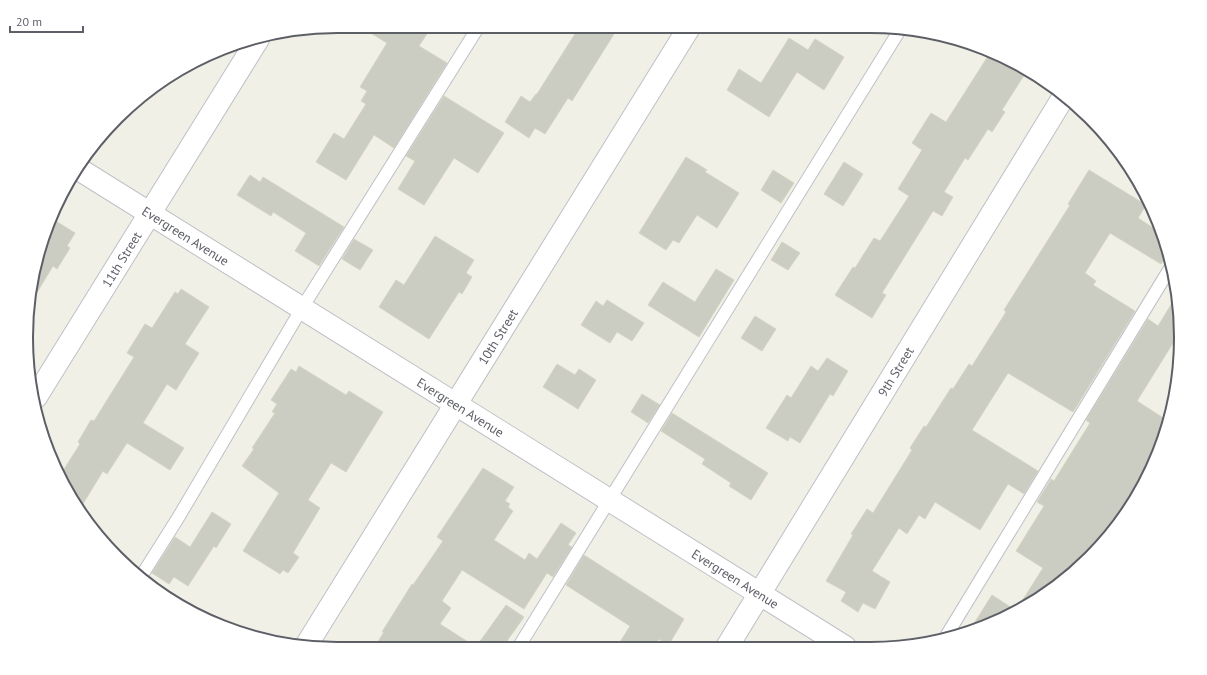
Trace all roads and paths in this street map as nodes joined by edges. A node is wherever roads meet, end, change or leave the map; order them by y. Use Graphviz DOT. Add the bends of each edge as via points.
graph roads {
  1 [pos="475,33"];
  2 [pos="686,33"];
  3 [pos="897,35"];
  4 [pos="255,44"];
  5 [pos="1061,101"];
  6 [pos="82,171"];
  7 [pos="150,214"];
  8 [pos="1167,274"];
  9 [pos="302,308"];
  10 [pos="39,394"];
  11 [pos="456,404"];
  12 [pos="608,500"];
  13 [pos="144,572"];
  14 [pos="760,593"];
  15 [pos="949,632"];
  16 [pos="310,640"];
  17 [pos="522,642"];
  18 [pos="730,642"];
  19 [pos="837,642"];
  1 -- 9 [label="lane"];
  2 -- 11 [label="street, 10th Street"];
  3 -- 12 [label="lane"];
  4 -- 7 [label="street, 11th Street"];
  5 -- 14 [label="street, 9th Street"];
  6 -- 7 [label="street, Evergreen Avenue"];
  7 -- 9 [label="street, Evergreen Avenue"];
  7 -- 10 [label="street, 11th Street"];
  8 -- 15 [label="lane"];
  9 -- 11 [label="street, Evergreen Avenue"];
  9 -- 13 [label="lane"];
  11 -- 12 [label="street, Evergreen Avenue"];
  11 -- 16 [label="street, 10th Street"];
  12 -- 14 [label="street, Evergreen Avenue"];
  12 -- 17 [label="lane"];
  14 -- 18 [label="street, 9th Street"];
  14 -- 19 [label="street, Evergreen Avenue"];
}
